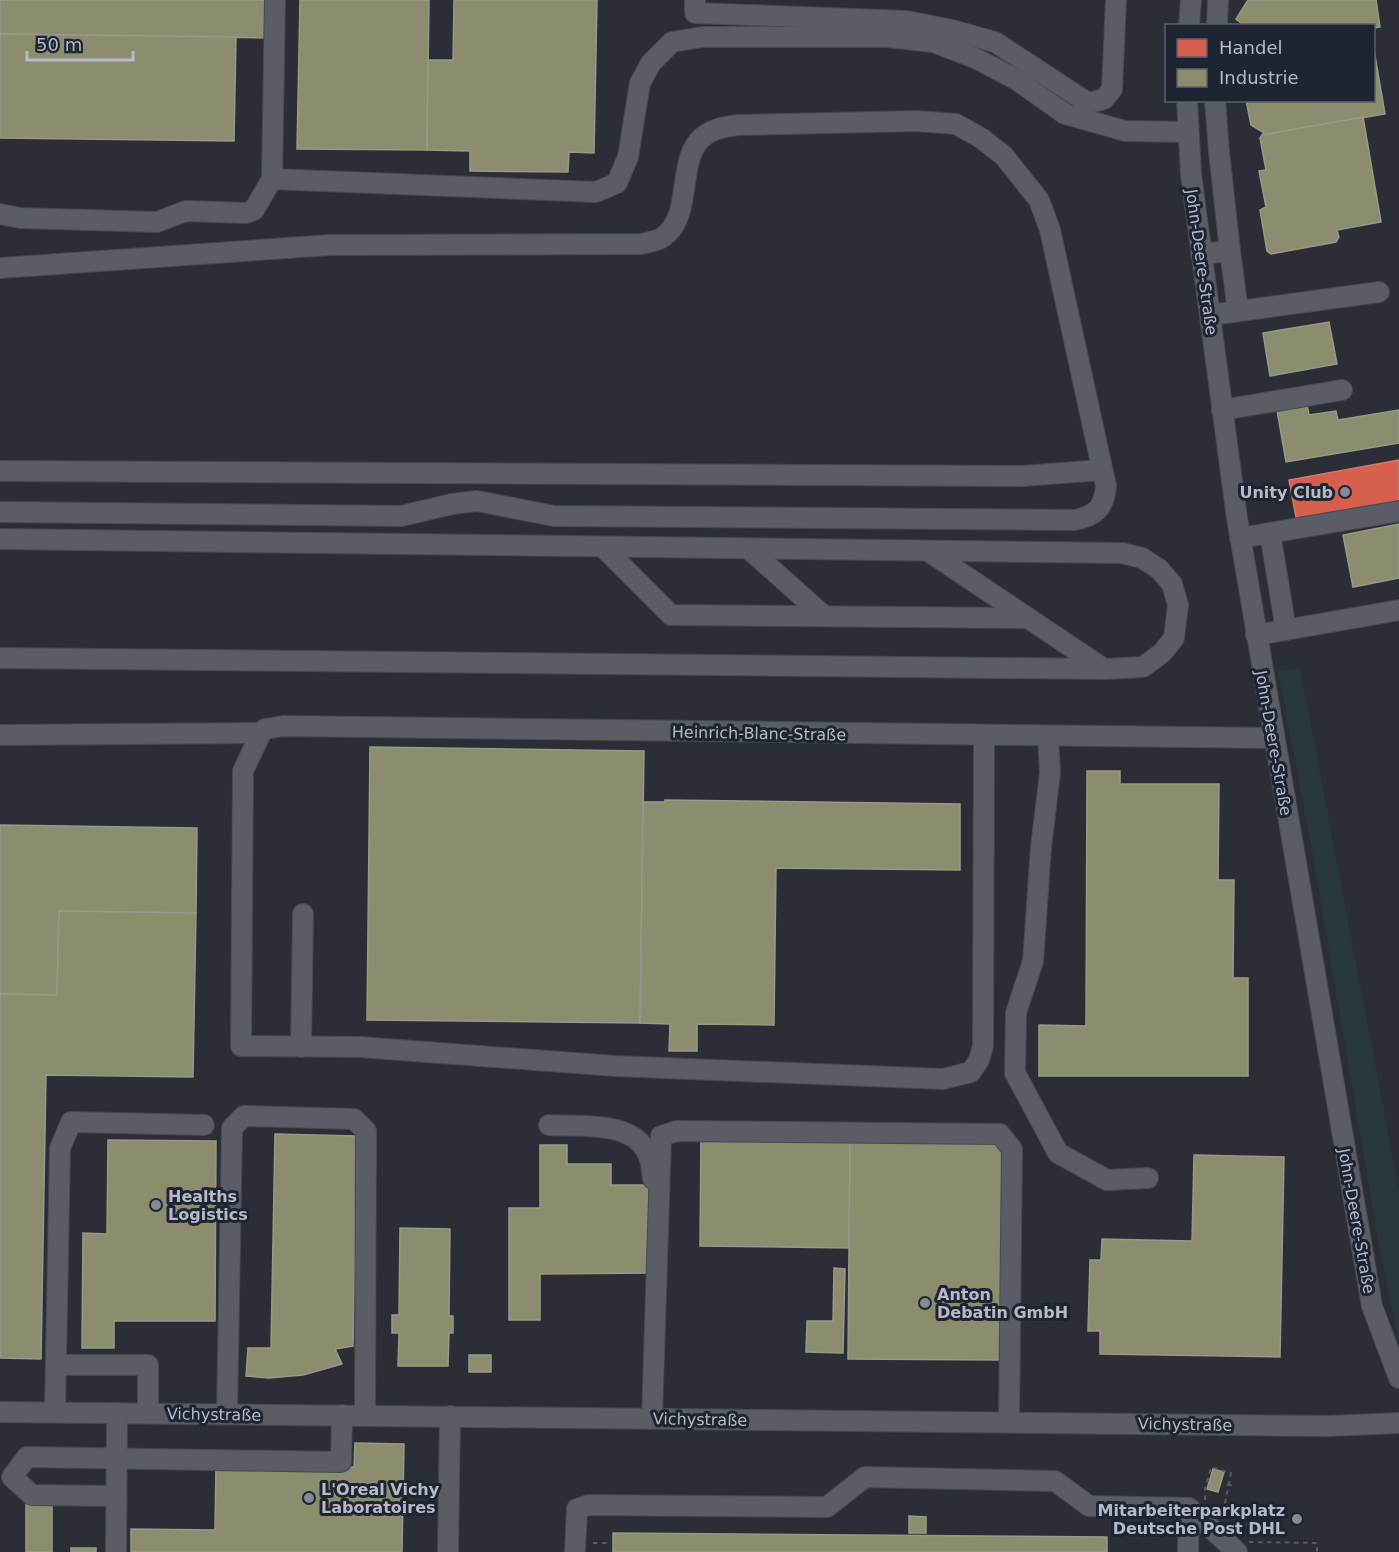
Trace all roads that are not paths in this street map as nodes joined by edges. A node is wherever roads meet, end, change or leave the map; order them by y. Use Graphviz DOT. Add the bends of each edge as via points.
graph roads {
  1 [pos="275,0"];
  2 [pos="695,0"];
  3 [pos="1116,0"];
  4 [pos="1191,0"];
  5 [pos="1218,0"];
  6 [pos="1189,24"];
  7 [pos="1217,24"];
  8 [pos="1187,102"];
  9 [pos="1215,102"];
  10 [pos="1187,132"];
  11 [pos="272,179"];
  12 [pos="0,214"];
  13 [pos="1230,251"];
  14 [pos="1201,254"];
  15 [pos="0,268"];
  16 [pos="1379,292"];
  17 [pos="1238,311"];
  18 [pos="1210,315"];
  19 [pos="1342,390"];
  20 [pos="1222,410"];
  21 [pos="1102,470"];
  22 [pos="0,471"];
  23 [pos="1399,511"];
  24 [pos="0,512"];
  25 [pos="1270,533"];
  26 [pos="1240,538"];
  27 [pos="0,540"];
  28 [pos="32,540"];
  29 [pos="603,547"];
  30 [pos="749,549"];
  31 [pos="928,551"];
  32 [pos="0,552"];
  33 [pos="1399,610"];
  34 [pos="824,616"];
  35 [pos="1028,618"];
  36 [pos="1286,630"];
  37 [pos="1256,635"];
  38 [pos="0,658"];
  39 [pos="1104,669"];
  40 [pos="0,735"];
  41 [pos="984,736"];
  42 [pos="1048,736"];
  43 [pos="1273,738"];
  44 [pos="258,739"];
  45 [pos="303,914"];
  46 [pos="301,1047"];
  47 [pos="204,1125"];
  48 [pos="549,1125"];
  49 [pos="1148,1178"];
  50 [pos="65,1365"];
  51 [pos="1399,1378"];
  52 [pos="0,1412"];
  53 [pos="55,1412"];
  54 [pos="117,1413"];
  55 [pos="148,1413"];
  56 [pos="227,1414"];
  57 [pos="342,1415"];
  58 [pos="365,1415"];
  59 [pos="450,1416"];
  60 [pos="648,1418"];
  61 [pos="1009,1422"];
  62 [pos="1399,1424"];
  63 [pos="117,1458"];
  64 [pos="116,1496"];
  65 [pos="1197,1505"];
  66 [pos="1240,1547"];
  67 [pos="116,1552"];
  68 [pos="448,1552"];
  69 [pos="575,1552"];
  70 [pos="1188,1552"];
  1 -- 11 [label="street"];
  2 -- 3 [label="street" via="695,13 907,21 952,30 994,42 1088,103 1104,99 1112,89"];
  4 -- 6 [label="street"];
  5 -- 7 [label="street"];
  8 -- 10 [label="street, John-Deere-Straße"];
  9 -- 13 [label="street"];
  10 -- 11 [label="street" via="1125,131 1065,114 1017,80 933,42 887,37 702,37 672,42 651,63 640,83 628,158 617,183 596,192"];
  10 -- 14 [label="street, John-Deere-Straße"];
  11 -- 12 [label="street" via="254,210 246,213 186,211 157,222"];
  13 -- 14 [label="street"];
  13 -- 17 [label="street"];
  14 -- 18 [label="street, John-Deere-Straße"];
  15 -- 21 [label="street" via="330,245 641,244 663,238 677,222 688,162 696,143 713,130 738,125 917,121 956,124 1004,156 1039,200 1050,230"];
  16 -- 17 [label="street"];
  17 -- 18 [label="street"];
  18 -- 20 [label="street, John-Deere-Straße"];
  19 -- 20 [label="street"];
  20 -- 26 [label="street, John-Deere-Straße"];
  21 -- 22 [label="street" via="1022,476"];
  21 -- 24 [label="street" via="1105,499 1089,517 1074,520 554,516 477,501 401,516"];
  23 -- 25 [label="street"];
  25 -- 26 [label="street"];
  25 -- 36 [label="street"];
  26 -- 37 [label="street, John-Deere-Straße"];
  27 -- 28 [label="street"];
  28 -- 29 [label="street"];
  28 -- 32 [label="street"];
  29 -- 30 [label="street"];
  29 -- 34 [label="street" via="671,615"];
  30 -- 31 [label="street"];
  30 -- 34 [label="street"];
  31 -- 35 [label="street"];
  31 -- 39 [label="street" via="1122,553 1142,558 1159,569 1172,584 1178,605 1174,638 1143,667"];
  33 -- 36 [label="street"];
  34 -- 35 [label="street"];
  35 -- 39 [label="street"];
  36 -- 37 [label="street"];
  37 -- 43 [label="street, John-Deere-Straße"];
  38 -- 39 [label="street"];
  40 -- 44 [label="street, Heinrich-Blanc-Straße"];
  41 -- 42 [label="street, Heinrich-Blanc-Straße"];
  41 -- 44 [label="street, Heinrich-Blanc-Straße" via="284,726 265,729"];
  41 -- 46 [label="street" via="982,1046 971,1072 943,1079 615,1066 360,1047"];
  42 -- 43 [label="street, Heinrich-Blanc-Straße"];
  42 -- 49 [label="street" via="1050,773 1033,961 1016,1013 1015,1074 1058,1153 1107,1180"];
  43 -- 51 [label="street, John-Deere-Straße" via="1372,1306"];
  44 -- 46 [label="street" via="243,771 241,1046"];
  45 -- 46 [label="street"];
  47 -- 53 [label="street" via="71,1122 60,1148"];
  48 -- 60 [label="street" via="612,1128 631,1135 650,1159"];
  50 -- 55 [label="street" via="148,1365"];
  52 -- 53 [label="street, Vichystraße"];
  53 -- 54 [label="street, Vichystraße"];
  54 -- 55 [label="street, Vichystraße"];
  54 -- 63 [label="street"];
  55 -- 56 [label="street, Vichystraße"];
  56 -- 57 [label="street, Vichystraße"];
  56 -- 58 [label="street" via="232,1128 244,1116 354,1119 366,1131"];
  57 -- 58 [label="street, Vichystraße"];
  57 -- 63 [label="street" via="342,1462"];
  58 -- 59 [label="street, Vichystraße"];
  59 -- 60 [label="street, Vichystraße"];
  59 -- 68 [label="street"];
  60 -- 61 [label="street, Vichystraße"];
  60 -- 61 [label="street" via="661,1136 677,1131 976,1133 1000,1134 1012,1149"];
  61 -- 62 [label="street, Vichystraße"];
  63 -- 64 [label="street"];
  63 -- 64 [label="street" via="27,1457 12,1477 32,1495"];
  64 -- 67 [label="street"];
  65 -- 66 [label="street"];
  65 -- 69 [label="street" via="1089,1506 1055,1481 865,1478 827,1507 589,1505 577,1509"];
  65 -- 70 [label="street"];
}
